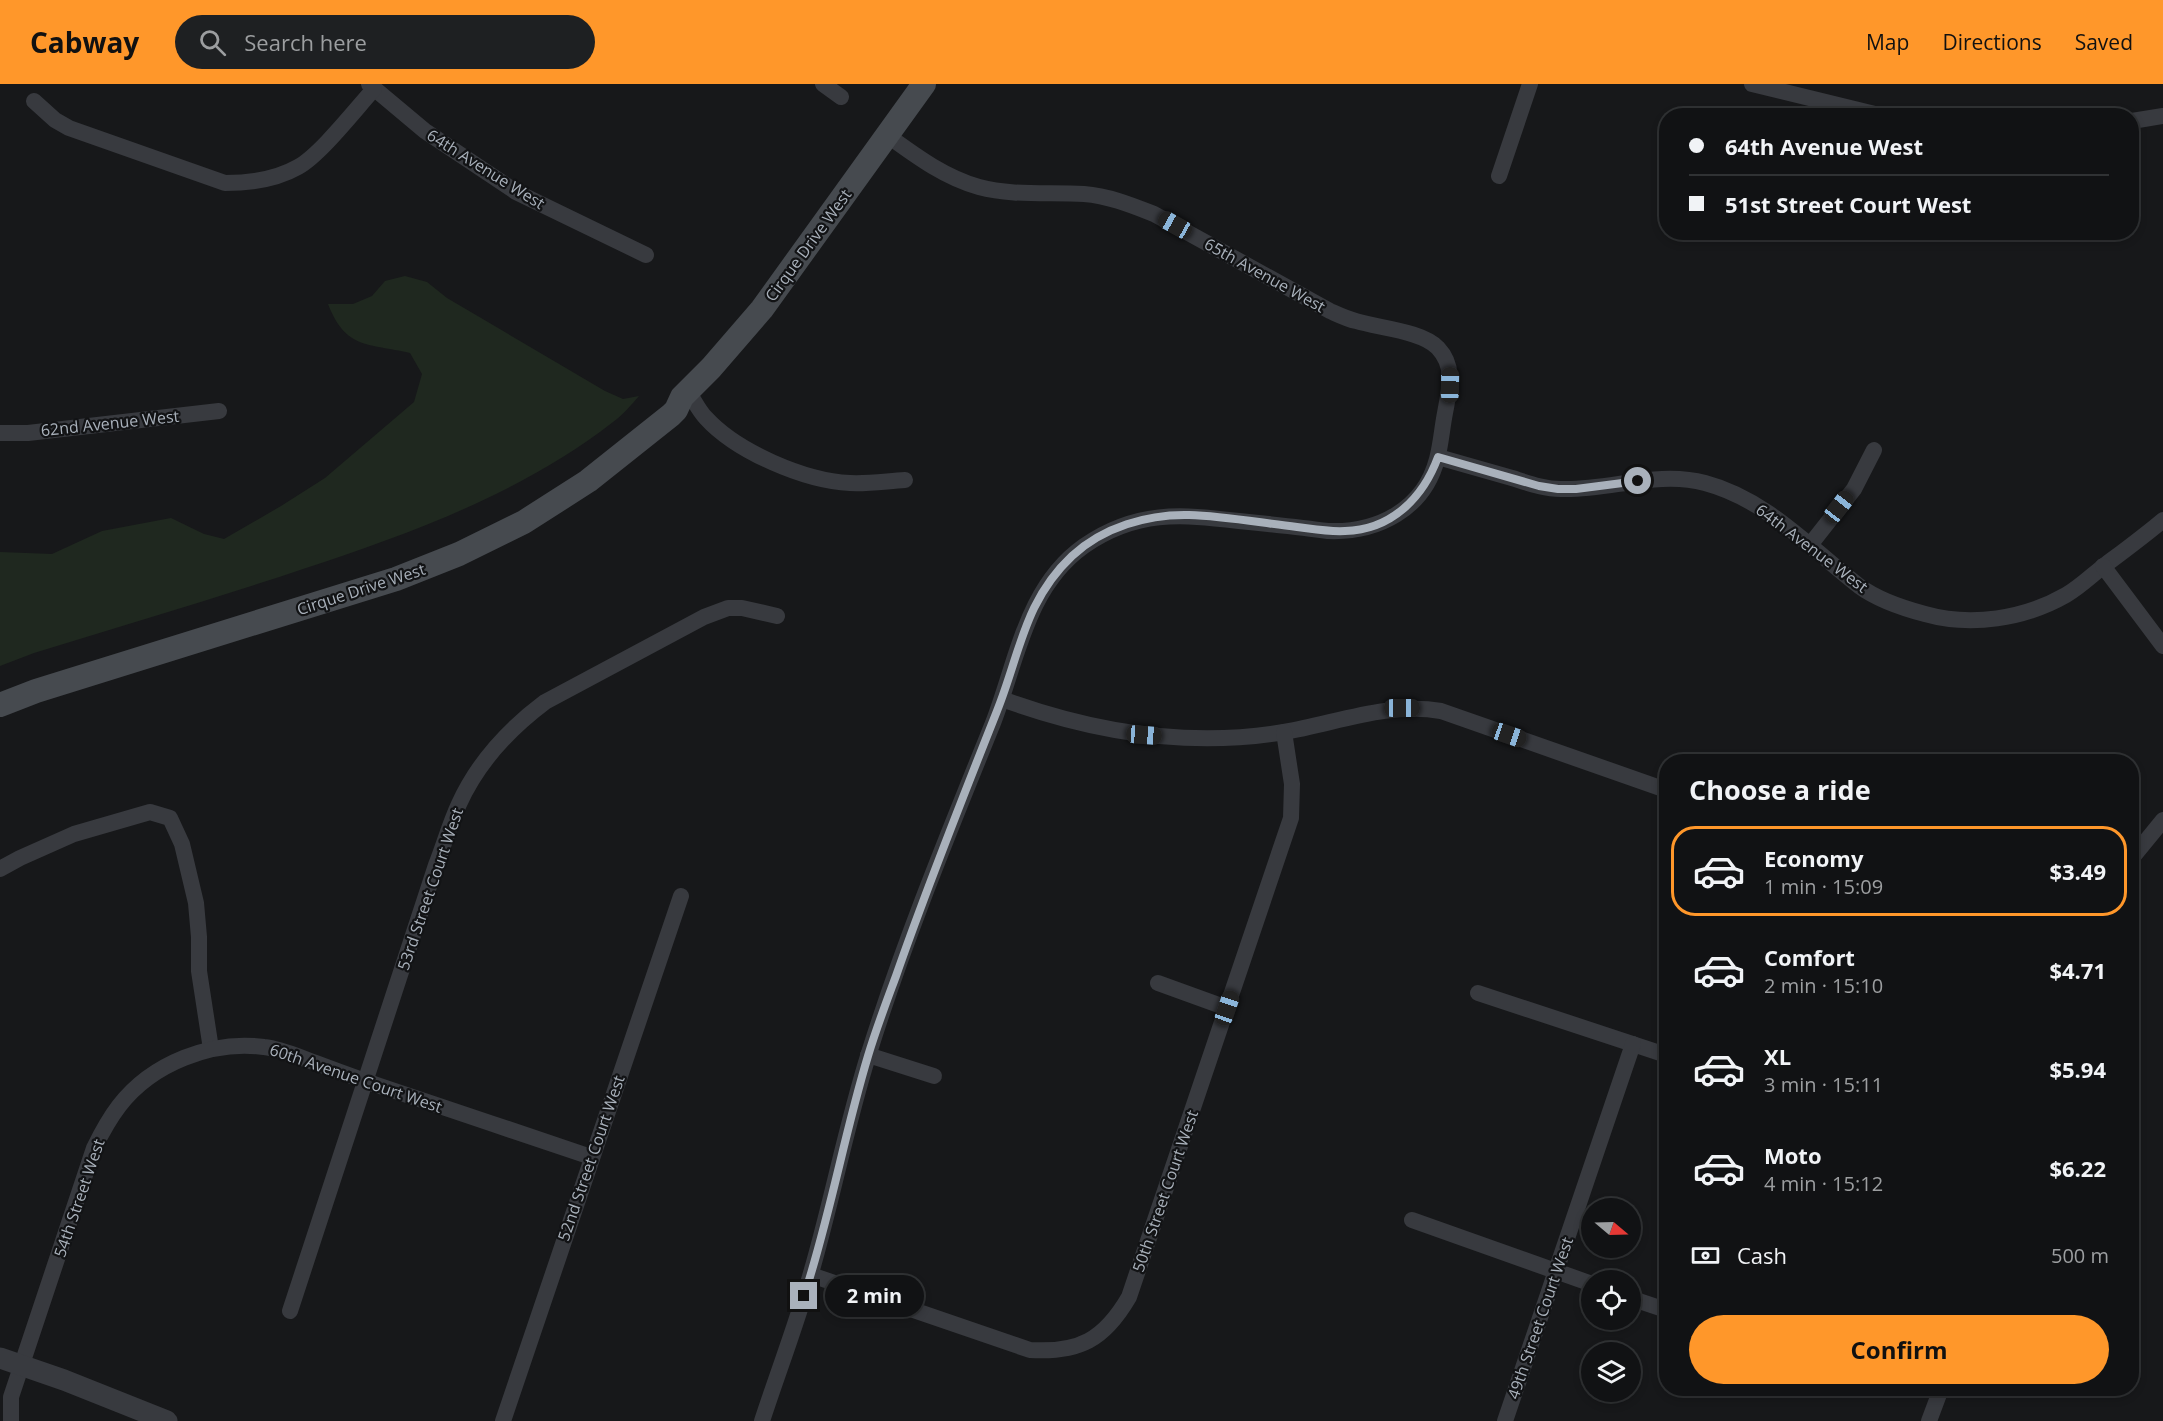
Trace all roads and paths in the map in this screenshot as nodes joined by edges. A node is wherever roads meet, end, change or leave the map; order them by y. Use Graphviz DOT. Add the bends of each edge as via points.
graph roads {
  1 [pos="823,84"];
  2 [pos="924,84"];
  3 [pos="1530,84"];
  4 [pos="1752,84"];
  5 [pos="371,87"];
  6 [pos="1793,89"];
  7 [pos="840,97"];
  8 [pos="34,101"];
  9 [pos="1856,108"];
  10 [pos="2163,116"];
  11 [pos="2139,121"];
  12 [pos="887,135"];
  13 [pos="1499,176"];
  14 [pos="646,255"];
  15 [pos="685,394"];
  16 [pos="219,411"];
  17 [pos="0,433"];
  18 [pos="1874,450"];
  19 [pos="1438,457"];
  20 [pos="905,480"];
  21 [pos="2163,520"];
  22 [pos="1810,545"];
  23 [pos="2103,566"];
  24 [pos="777,616"];
  25 [pos="2163,646"];
  26 [pos="0,690"];
  27 [pos="1002,699"];
  28 [pos="0,705"];
  29 [pos="1284,732"];
  30 [pos="1659,787"];
  31 [pos="2163,820"];
  32 [pos="2139,849"];
  33 [pos="0,869"];
  34 [pos="681,896"];
  35 [pos="1158,983"];
  36 [pos="1478,993"];
  37 [pos="1227,1008"];
  38 [pos="1633,1044"];
  39 [pos="211,1049"];
  40 [pos="1659,1053"];
  41 [pos="868,1055"];
  42 [pos="934,1076"];
  43 [pos="365,1081"];
  44 [pos="591,1157"];
  45 [pos="1412,1220"];
  46 [pos="1555,1272"];
  47 [pos="811,1275"];
  48 [pos="1581,1280"];
  49 [pos="1641,1302"];
  50 [pos="1659,1308"];
  51 [pos="290,1311"];
  52 [pos="0,1358"];
  53 [pos="22,1366"];
  54 [pos="1938,1396"];
  55 [pos="5,1401"];
  56 [pos="11,1421"];
  57 [pos="167,1421"];
  58 [pos="503,1421"];
  59 [pos="762,1421"];
  60 [pos="1505,1421"];
  61 [pos="1929,1421"];
  1 -- 7 [label="street"];
  2 -- 12 [label="main road, Cirque Drive West"];
  3 -- 13 [label="street"];
  4 -- 6 [label="street"];
  5 -- 8 [label="street" via="301,166 266,178 233,183 69,128"];
  5 -- 14 [label="street, 64th Avenue West" via="434,137 516,192"];
  6 -- 9 [label="street"];
  10 -- 11 [label="street"];
  12 -- 15 [label="main road, Cirque Drive West" via="762,309"];
  12 -- 19 [label="street, 65th Avenue West" via="925,162 980,187 1084,194 1127,203 1330,311 1430,342 1444,355 1450,368"];
  15 -- 20 [label="street" via="706,418 760,457 829,481 852,484"];
  15 -- 26 [label="main road, Cirque Drive West" via="665,399 608,448 546,492 438,548 385,569"];
  15 -- 28 [label="main road, Cirque Drive West" via="676,410 588,481 524,522 459,554 396,579"];
  16 -- 17 [label="street, 62nd Avenue West"];
  18 -- 22 [label="street" via="1854,489"];
  19 -- 22 [label="street, 64th Avenue West" via="1558,489 1660,478 1703,482 1730,490 1755,504"];
  19 -- 27 [label="street" via="1428,481 1413,501 1386,520 1362,529 1328,531 1189,515 1161,516 1108,532 1085,546 1053,575 1040,595 1029,616"];
  21 -- 23 [label="street, 64th Avenue West"];
  22 -- 23 [label="street, 64th Avenue West" via="1861,587 1889,603 1953,620 1986,620 2035,609 2079,587"];
  23 -- 25 [label="street"];
  24 -- 43 [label="street, 53rd Street Court West" via="728,608 704,617 545,702 504,737 459,803"];
  27 -- 29 [label="street" via="1075,723 1144,735 1214,738"];
  27 -- 41 [label="street" via="926,890"];
  29 -- 30 [label="street" via="1383,710 1422,708 1441,711"];
  29 -- 37 [label="street, 50th Street Court West" via="1292,784 1291,818"];
  31 -- 32 [label="street"];
  33 -- 39 [label="street" via="74,834 150,812 170,818 182,844 196,903 199,972"];
  34 -- 44 [label="street, 52nd Street Court West"];
  35 -- 37 [label="street"];
  36 -- 38 [label="street"];
  37 -- 47 [label="street, 50th Street Court West" via="1130,1297 1102,1333 1071,1348 1052,1352 1030,1350"];
  38 -- 40 [label="street"];
  38 -- 46 [label="street, 49th Street Court West"];
  39 -- 43 [label="street, 60th Avenue Court West" via="265,1047"];
  39 -- 53 [label="street, 54th Street West" via="178,1060 157,1073 120,1104 105,1126 94,1148"];
  41 -- 42 [label="street"];
  41 -- 47 [label="street"];
  43 -- 44 [label="street, 60th Avenue Court West"];
  43 -- 51 [label="street, 53rd Street Court West"];
  44 -- 58 [label="street, 52nd Street Court West"];
  45 -- 46 [label="street"];
  46 -- 48 [label="street"];
  46 -- 60 [label="street, 49th Street Court West"];
  47 -- 59 [label="street"];
  49 -- 50 [label="street"];
  52 -- 53 [label="street"];
  53 -- 55 [label="street, 54th Street West"];
  53 -- 57 [label="street"];
  54 -- 61 [label="street"];
  55 -- 56 [label="street, 54th Street West"];
}
